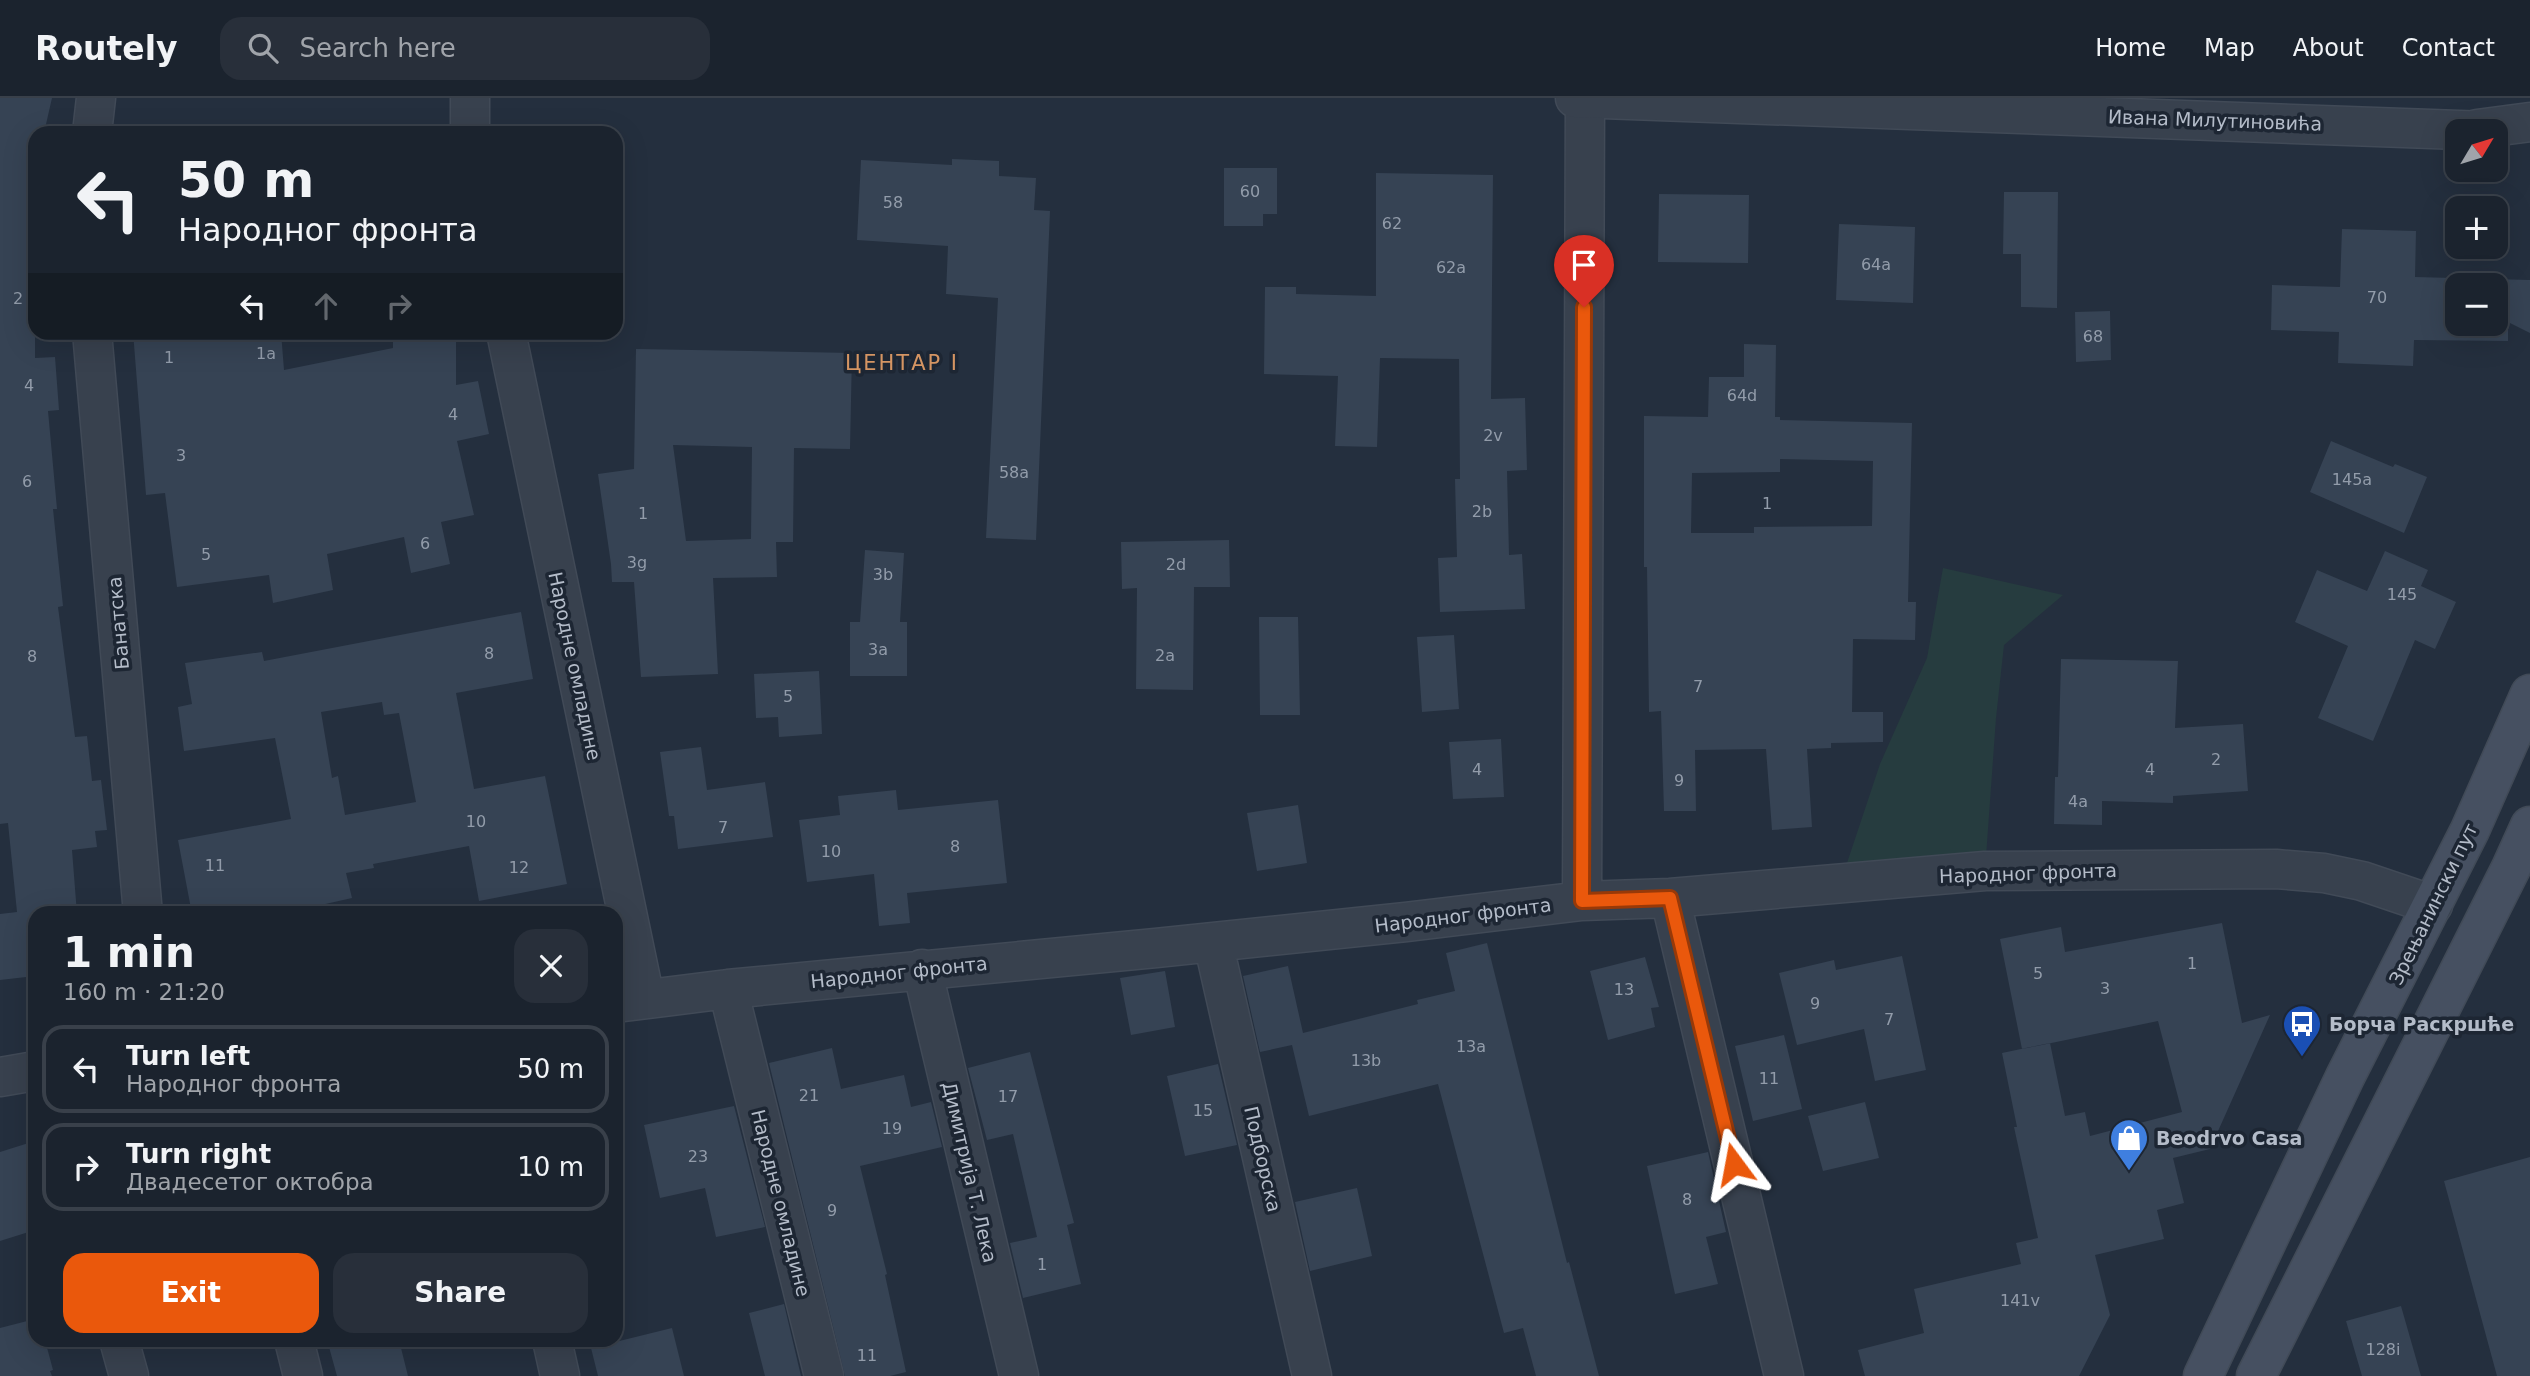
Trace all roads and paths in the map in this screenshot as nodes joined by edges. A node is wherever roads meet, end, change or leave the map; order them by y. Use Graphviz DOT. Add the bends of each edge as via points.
graph roads {
  1 [pos="96,98"];
  2 [pos="470,98"];
  3 [pos="1575,98"];
  4 [pos="1585,98"];
  5 [pos="2130,107"];
  6 [pos="2530,122"];
  7 [pos="93,126"];
  8 [pos="470,126"];
  9 [pos="2508,126"];
  10 [pos="2445,128"];
  11 [pos="2508,135"];
  12 [pos="2530,139"];
  13 [pos="93,340"];
  14 [pos="507,340"];
  15 [pos="2530,694"];
  16 [pos="2530,826"];
  17 [pos="2521,873"];
  18 [pos="1670,898"];
  19 [pos="1582,901"];
  20 [pos="2433,905"];
  21 [pos="143,906"];
  22 [pos="612,906"];
  23 [pos="1213,942"];
  24 [pos="623,963"];
  25 [pos="922,969"];
  26 [pos="728,989"];
  27 [pos="630,1001"];
  28 [pos="28,1072"];
  29 [pos="0,1077"];
  30 [pos="121,1347"];
  31 [pos="296,1347"];
  32 [pos="554,1347"];
  33 [pos="129,1376"];
  34 [pos="303,1376"];
  35 [pos="560,1376"];
  36 [pos="824,1376"];
  37 [pos="1019,1376"];
  38 [pos="1312,1376"];
  39 [pos="1784,1376"];
  40 [pos="2203,1376"];
  41 [pos="2256,1376"];
  1 -- 7 [label="street"];
  2 -- 8 [label="street"];
  3 -- 4 [label="street, Ивана Милутиновића"];
  4 -- 5 [label="street, Ивана Милутиновића"];
  4 -- 19 [label="street"];
  5 -- 10 [label="street, Ивана Милутиновића"];
  6 -- 9 [label="street, Ивана Милутиновића"];
  11 -- 12 [label="street, Ивана Милутиновића"];
  13 -- 21 [label="street, Банатска"];
  14 -- 22 [label="street, Народне омладине"];
  15 -- 20 [label="main road, Зрењанински пут"];
  16 -- 17 [label="main road"];
  17 -- 41 [label="main road"];
  18 -- 19 [label="street, Народног фронта"];
  18 -- 20 [label="street, Народног фронта" via="1985,871 2276,869 2362,881"];
  18 -- 39 [label="street"];
  19 -- 23 [label="street, Народног фронта"];
  20 -- 40 [label="main road, Зрењанински пут" via="2345,1077"];
  23 -- 25 [label="street, Народног фронта"];
  23 -- 38 [label="street, Подборска"];
  24 -- 27 [label="street, Народне омладине"];
  25 -- 26 [label="street, Народног фронта"];
  25 -- 37 [label="street, Димитрија Т. Лека"];
  26 -- 27 [label="street, Народног фронта"];
  26 -- 36 [label="street, Народне омладине"];
  28 -- 29 [label="street"];
  30 -- 33 [label="street"];
  31 -- 34 [label="street"];
  32 -- 35 [label="street"];
}
